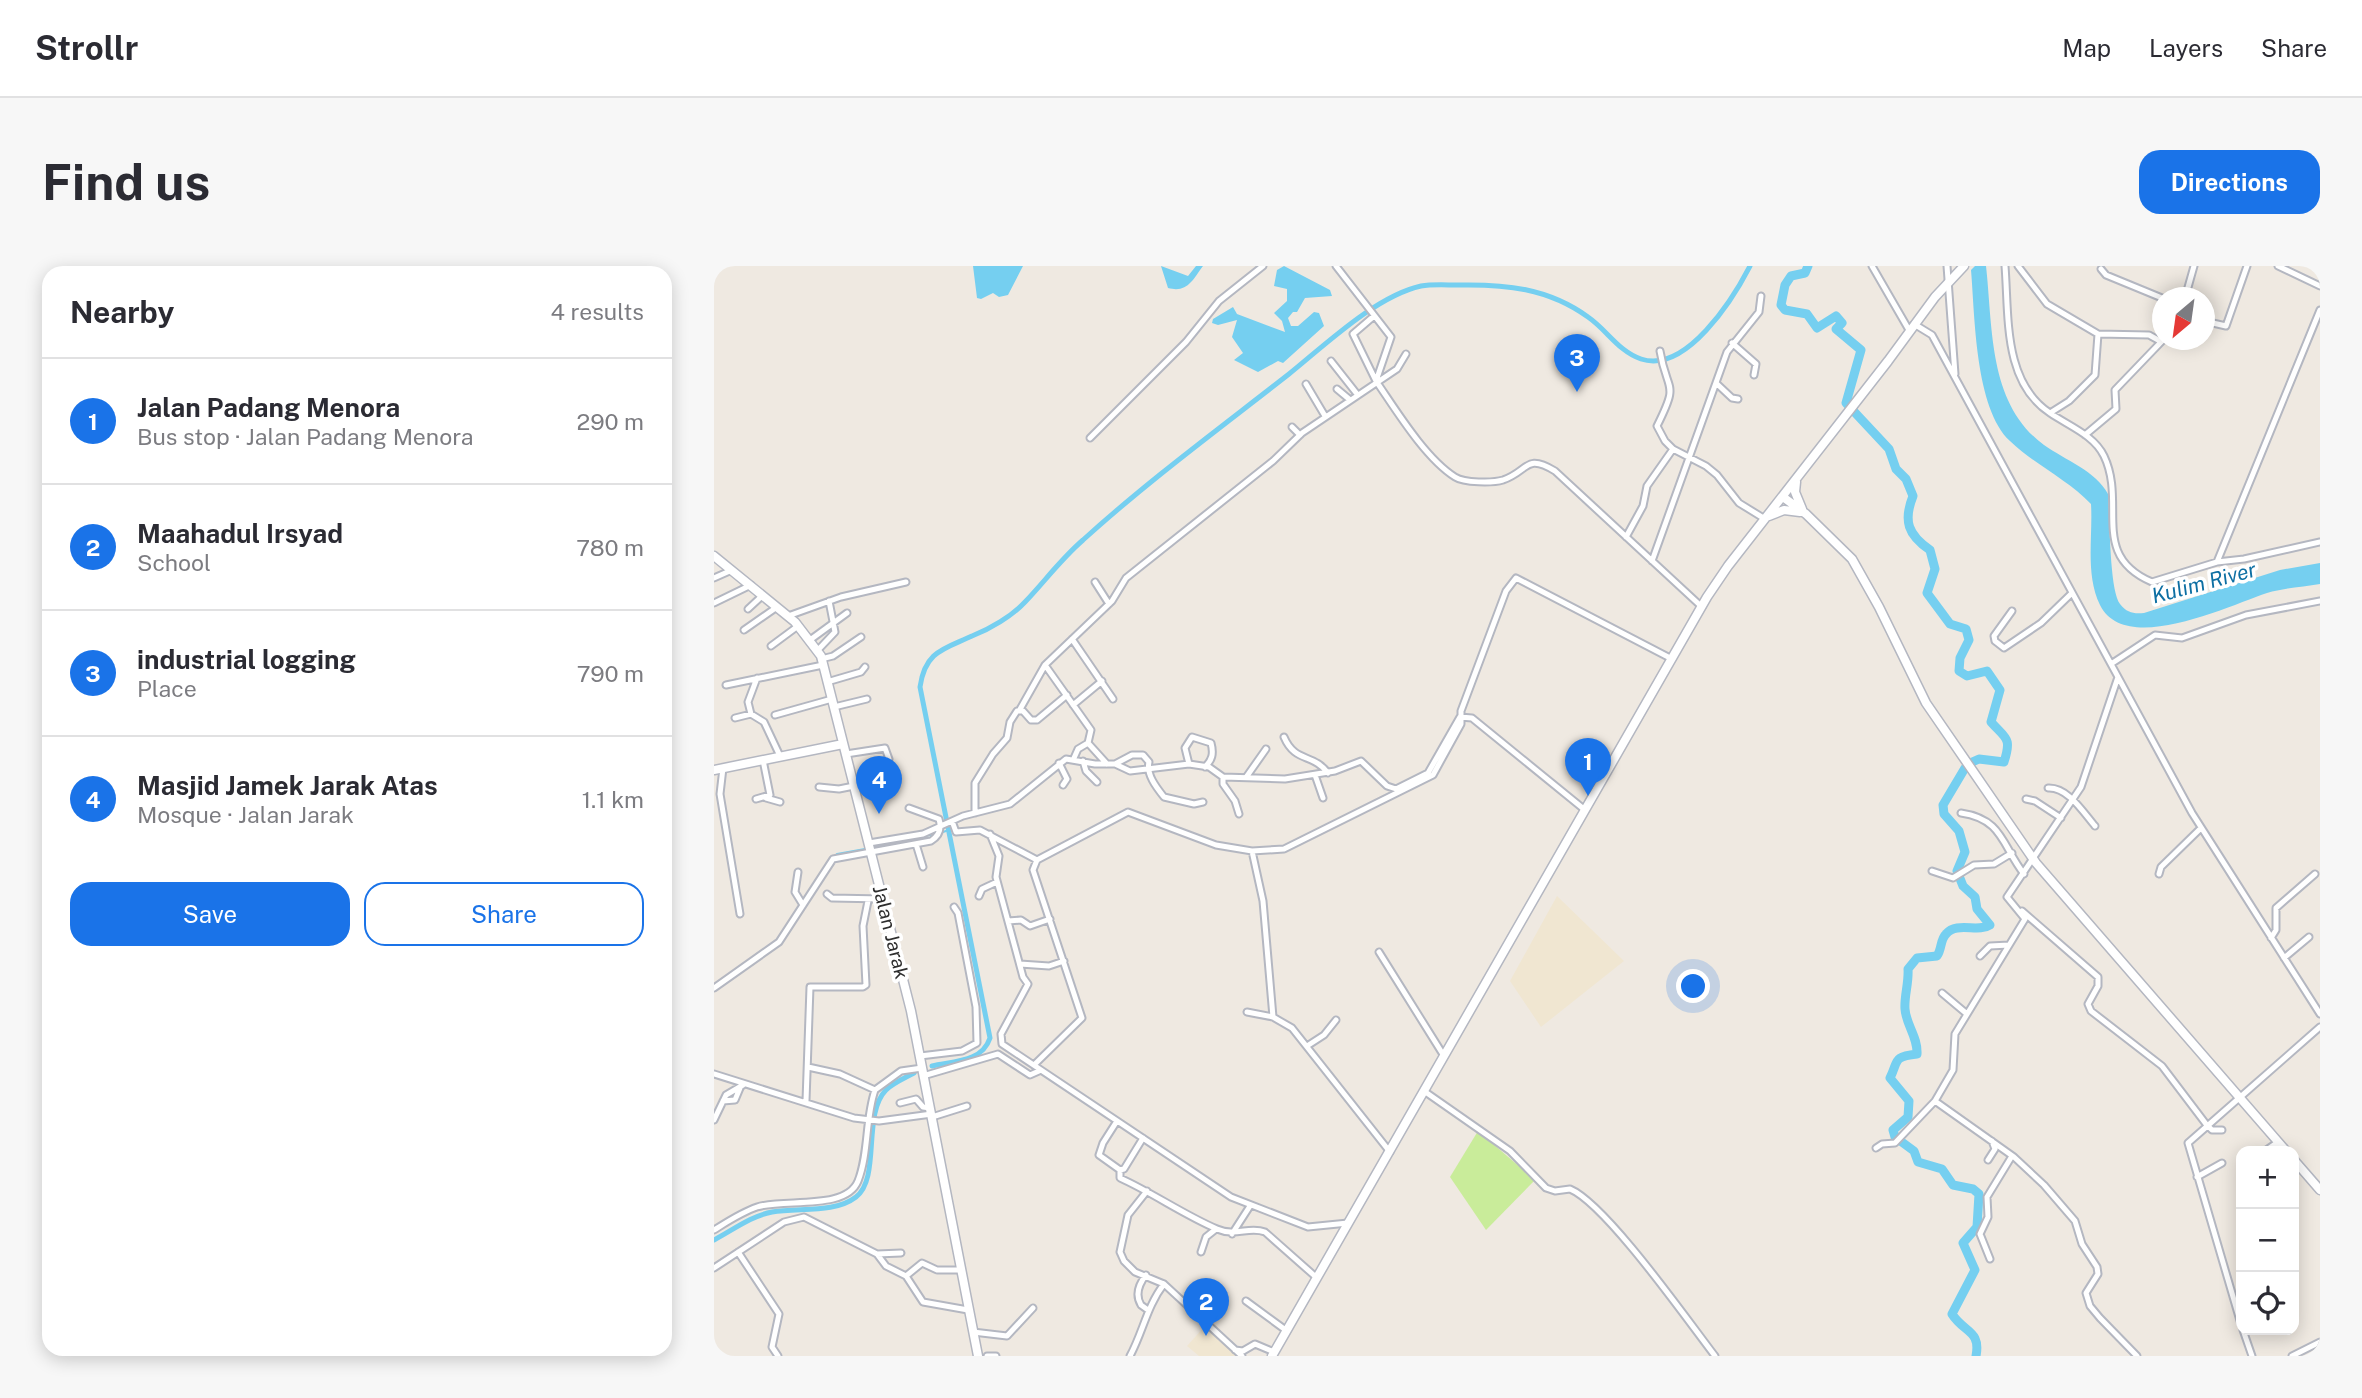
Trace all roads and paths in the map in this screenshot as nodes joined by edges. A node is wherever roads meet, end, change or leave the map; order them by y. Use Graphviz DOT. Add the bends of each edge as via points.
graph roads {
  1 [pos="1263,266"];
  2 [pos="1336,266"];
  3 [pos="1872,266"];
  4 [pos="1947,266"];
  5 [pos="1964,266"];
  6 [pos="2005,266"];
  7 [pos="2018,266"];
  8 [pos="2194,266"];
  9 [pos="2247,266"];
  10 [pos="2278,266"];
  11 [pos="2101,269"];
  12 [pos="1952,279"];
  13 [pos="2320,286"];
  14 [pos="2188,287"];
  15 [pos="2152,294"];
  16 [pos="1761,296"];
  17 [pos="2320,310"];
  18 [pos="1372,314"];
  19 [pos="2215,324"];
  20 [pos="1911,327"];
  21 [pos="2098,334"];
  22 [pos="2152,336"];
  23 [pos="1732,343"];
  24 [pos="2152,350"];
  25 [pos="1660,351"];
  26 [pos="1406,354"];
  27 [pos="1331,361"];
  28 [pos="1754,375"];
  29 [pos="1955,378"];
  30 [pos="1376,381"];
  31 [pos="1716,383"];
  32 [pos="1306,384"];
  33 [pos="1337,389"];
  34 [pos="1357,394"];
  35 [pos="1738,398"];
  36 [pos="1349,399"];
  37 [pos="2050,413"];
  38 [pos="1325,416"];
  39 [pos="1292,426"];
  40 [pos="1300,435"];
  41 [pos="2085,435"];
  42 [pos="1090,438"];
  43 [pos="1673,449"];
  44 [pos="1689,458"];
  45 [pos="1796,480"];
  46 [pos="1783,497"];
  47 [pos="1806,514"];
  48 [pos="1765,519"];
  49 [pos="1626,537"];
  50 [pos="2320,542"];
  51 [pos="714,556"];
  52 [pos="1652,561"];
  53 [pos="2217,562"];
  54 [pos="732,570"];
  55 [pos="714,578"];
  56 [pos="906,582"];
  57 [pos="1096,582"];
  58 [pos="751,585"];
  59 [pos="2072,593"];
  60 [pos="763,595"];
  61 [pos="829,601"];
  62 [pos="2320,601"];
  63 [pos="714,603"];
  64 [pos="1109,604"];
  65 [pos="777,607"];
  66 [pos="1702,607"];
  67 [pos="748,609"];
  68 [pos="2012,611"];
  69 [pos="847,613"];
  70 [pos="788,616"];
  71 [pos="834,620"];
  72 [pos="798,625"];
  73 [pos="744,630"];
  74 [pos="861,637"];
  75 [pos="1072,639"];
  76 [pos="810,640"];
  77 [pos="771,646"];
  78 [pos="821,658"];
  79 [pos="1672,659"];
  80 [pos="2111,664"];
  81 [pos="1045,665"];
  82 [pos="865,667"];
  83 [pos="2118,677"];
  84 [pos="757,678"];
  85 [pos="1102,681"];
  86 [pos="827,682"];
  87 [pos="726,685"];
  88 [pos="1067,695"];
  89 [pos="867,699"];
  90 [pos="1113,699"];
  91 [pos="833,703"];
  92 [pos="1073,705"];
  93 [pos="1019,711"];
  94 [pos="751,714"];
  95 [pos="775,715"];
  96 [pos="1461,717"];
  97 [pos="735,718"];
  98 [pos="1284,737"];
  99 [pos="1088,743"];
  100 [pos="843,744"];
  101 [pos="1266,749"];
  102 [pos="846,754"];
  103 [pos="780,757"];
  104 [pos="1074,758"];
  105 [pos="764,760"];
  106 [pos="889,760"];
  107 [pos="1083,761"];
  108 [pos="1059,763"];
  109 [pos="1107,764"];
  110 [pos="1115,764"];
  111 [pos="1189,764"];
  112 [pos="1205,767"];
  113 [pos="717,768"];
  114 [pos="1148,768"];
  115 [pos="1328,773"];
  116 [pos="1315,775"];
  117 [pos="1247,776"];
  118 [pos="1223,777"];
  119 [pos="1097,782"];
  120 [pos="1063,785"];
  121 [pos="854,786"];
  122 [pos="819,787"];
  123 [pos="2048,788"];
  124 [pos="766,798"];
  125 [pos="1323,798"];
  126 [pos="756,799"];
  127 [pos="2026,799"];
  128 [pos="2074,801"];
  129 [pos="780,802"];
  130 [pos="1203,802"];
  131 [pos="909,808"];
  132 [pos="1585,810"];
  133 [pos="975,813"];
  134 [pos="1961,813"];
  135 [pos="1239,814"];
  136 [pos="2061,818"];
  137 [pos="946,823"];
  138 [pos="2095,826"];
  139 [pos="2201,828"];
  140 [pos="990,834"];
  141 [pos="916,844"];
  142 [pos="874,847"];
  143 [pos="1252,851"];
  144 [pos="2012,853"];
  145 [pos="1037,860"];
  146 [pos="2034,860"];
  147 [pos="923,867"];
  148 [pos="1932,871"];
  149 [pos="798,872"];
  150 [pos="2024,874"];
  151 [pos="2159,874"];
  152 [pos="2315,874"];
  153 [pos="997,882"];
  154 [pos="827,894"];
  155 [pos="979,896"];
  156 [pos="2007,897"];
  157 [pos="883,899"];
  158 [pos="868,901"];
  159 [pos="803,905"];
  160 [pos="954,907"];
  161 [pos="740,914"];
  162 [pos="1050,919"];
  163 [pos="1008,921"];
  164 [pos="2309,937"];
  165 [pos="2271,938"];
  166 [pos="2009,945"];
  167 [pos="1379,952"];
  168 [pos="1980,956"];
  169 [pos="2284,958"];
  170 [pos="1064,961"];
  171 [pos="1020,964"];
  172 [pos="714,988"];
  173 [pos="1942,993"];
  174 [pos="1247,1012"];
  175 [pos="1968,1014"];
  176 [pos="2320,1014"];
  177 [pos="1273,1017"];
  178 [pos="1336,1020"];
  179 [pos="2320,1027"];
  180 [pos="1307,1045"];
  181 [pos="919,1056"];
  182 [pos="1444,1056"];
  183 [pos="1034,1065"];
  184 [pos="808,1067"];
  185 [pos="1039,1071"];
  186 [pos="922,1072"];
  187 [pos="714,1074"];
  188 [pos="741,1086"];
  189 [pos="875,1090"];
  190 [pos="1424,1091"];
  191 [pos="2240,1098"];
  192 [pos="806,1101"];
  193 [pos="1935,1101"];
  194 [pos="900,1103"];
  195 [pos="967,1106"];
  196 [pos="931,1113"];
  197 [pos="868,1119"];
  198 [pos="714,1120"];
  199 [pos="1117,1121"];
  200 [pos="2206,1125"];
  201 [pos="2222,1130"];
  202 [pos="1143,1138"];
  203 [pos="1992,1141"];
  204 [pos="2278,1142"];
  205 [pos="2272,1146"];
  206 [pos="2282,1146"];
  207 [pos="1876,1148"];
  208 [pos="1390,1152"];
  209 [pos="2012,1156"];
  210 [pos="1987,1160"];
  211 [pos="2222,1163"];
  212 [pos="2299,1166"];
  213 [pos="1120,1170"];
  214 [pos="2197,1177"];
  215 [pos="2320,1190"];
  216 [pos="1147,1191"];
  217 [pos="1250,1206"];
  218 [pos="1349,1223"];
  219 [pos="1216,1229"];
  220 [pos="714,1230"];
  221 [pos="1232,1234"];
  222 [pos="738,1252"];
  223 [pos="1201,1252"];
  224 [pos="901,1253"];
  225 [pos="877,1254"];
  226 [pos="1990,1259"];
  227 [pos="714,1268"];
  228 [pos="961,1270"];
  229 [pos="1146,1275"];
  230 [pos="906,1276"];
  231 [pos="1317,1278"];
  232 [pos="1164,1284"];
  233 [pos="1246,1301"];
  234 [pos="2236,1307"];
  235 [pos="1033,1308"];
  236 [pos="968,1310"];
  237 [pos="1148,1310"];
  238 [pos="1287,1331"];
  239 [pos="973,1332"];
  240 [pos="2245,1335"];
  241 [pos="2320,1342"];
  242 [pos="1235,1350"];
  243 [pos="1273,1354"];
  244 [pos="778,1356"];
  245 [pos="978,1356"];
  246 [pos="987,1356"];
  247 [pos="996,1356"];
  248 [pos="1130,1356"];
  249 [pos="1242,1356"];
  250 [pos="1715,1356"];
  251 [pos="2137,1356"];
  252 [pos="2252,1356"];
  253 [pos="2292,1356"];
  1 -- 42 [label="street" via="1219,301 1186,342"];
  2 -- 18 [label="street"];
  3 -- 20 [label="street"];
  4 -- 12 [label="street"];
  5 -- 12 [label="main road"];
  6 -- 37 [label="street" via="2014,360 2022,385 2033,401"];
  7 -- 21 [label="street" via="2047,304"];
  8 -- 14 [label="street"];
  9 -- 19 [label="street" via="2226,326"];
  10 -- 13 [label="street"];
  11 -- 15 [label="street"];
  12 -- 20 [label="main road"];
  12 -- 29 [label="street"];
  16 -- 23 [label="street" via="1759,312"];
  17 -- 53 [label="street"];
  18 -- 30 [label="street" via="1391,337"];
  18 -- 30 [label="street" via="1353,334"];
  20 -- 29 [label="street" via="1932,335"];
  20 -- 45 [label="main road"];
  21 -- 22 [label="street"];
  21 -- 37 [label="street" via="2095,375"];
  23 -- 28 [label="street" via="1756,364"];
  23 -- 31 [label="street"];
  24 -- 41 [label="street" via="2115,390 2116,408"];
  25 -- 43 [label="street" via="1672,387 1669,405 1657,426"];
  26 -- 30 [label="street" via="1397,369"];
  27 -- 34 [label="street"];
  29 -- 59 [label="street"];
  30 -- 34 [label="street"];
  30 -- 49 [label="street" via="1420,445 1455,478 1497,481 1531,462 1541,463"];
  31 -- 35 [label="street"];
  31 -- 44 [label="street"];
  32 -- 38 [label="street"];
  33 -- 36 [label="street"];
  34 -- 36 [label="street"];
  36 -- 38 [label="street"];
  37 -- 41 [label="street"];
  38 -- 40 [label="street"];
  39 -- 40 [label="street"];
  40 -- 64 [label="street" via="1126,578"];
  41 -- 53 [label="street" via="2107,463 2115,547 2126,568 2152,582"];
  43 -- 44 [label="street"];
  43 -- 49 [label="street" via="1647,486 1643,506"];
  44 -- 48 [label="street" via="1717,475 1739,503"];
  44 -- 52 [label="street"];
  45 -- 46 [label="main road"];
  45 -- 47 [label="main road" via="1795,492"];
  46 -- 47 [label="main road"];
  46 -- 48 [label="main road"];
  47 -- 48 [label="main road" via="1784,510"];
  47 -- 146 [label="main road" via="1852,559 1926,703"];
  48 -- 66 [label="main road"];
  49 -- 52 [label="street"];
  50 -- 53 [label="street"];
  51 -- 54 [label="main road, Jalan Jarak"];
  52 -- 66 [label="street"];
  54 -- 55 [label="street"];
  54 -- 58 [label="main road, Jalan Jarak"];
  56 -- 61 [label="street"];
  57 -- 64 [label="street"];
  58 -- 60 [label="main road, Jalan Jarak"];
  58 -- 63 [label="street"];
  59 -- 68 [label="street" via="2041,623 2004,648 1994,636"];
  59 -- 80 [label="street"];
  60 -- 65 [label="main road, Jalan Jarak"];
  60 -- 67 [label="street"];
  61 -- 70 [label="street"];
  61 -- 71 [label="street"];
  62 -- 80 [label="street" via="2246,615 2182,638 2155,635"];
  64 -- 75 [label="street"];
  65 -- 70 [label="main road, Jalan Jarak"];
  65 -- 73 [label="street"];
  66 -- 79 [label="main road"];
  69 -- 71 [label="street"];
  70 -- 72 [label="main road, Jalan Jarak"];
  71 -- 76 [label="street"];
  71 -- 78 [label="street" via="835,632"];
  72 -- 76 [label="main road, Jalan Jarak"];
  72 -- 77 [label="street"];
  74 -- 78 [label="street" via="834,656"];
  75 -- 81 [label="street"];
  75 -- 85 [label="street"];
  76 -- 78 [label="main road, Jalan Jarak"];
  78 -- 84 [label="street"];
  78 -- 86 [label="main road, Jalan Jarak"];
  79 -- 96 [label="street" via="1516,578 1506,591"];
  79 -- 132 [label="main road"];
  80 -- 83 [label="street"];
  81 -- 88 [label="street"];
  81 -- 93 [label="street"];
  82 -- 86 [label="street"];
  83 -- 128 [label="street"];
  83 -- 139 [label="street"];
  84 -- 87 [label="street"];
  84 -- 94 [label="street" via="748,702"];
  85 -- 90 [label="street"];
  85 -- 92 [label="street"];
  86 -- 91 [label="main road, Jalan Jarak"];
  88 -- 92 [label="street"];
  88 -- 93 [label="street" via="1037,720"];
  89 -- 91 [label="street"];
  91 -- 95 [label="street"];
  91 -- 100 [label="main road, Jalan Jarak"];
  92 -- 99 [label="street" via="1091,730"];
  93 -- 133 [label="street" via="1012,716 1007,738 975,783"];
  94 -- 97 [label="street"];
  94 -- 103 [label="street" via="764,722"];
  96 -- 115 [label="street" via="1428,773 1396,789 1361,761"];
  96 -- 132 [label="street" via="1472,718"];
  96 -- 143 [label="street" via="1433,775 1284,849"];
  98 -- 115 [label="street" via="1293,752 1321,764"];
  99 -- 104 [label="street"];
  99 -- 109 [label="street"];
  100 -- 102 [label="main road, Jalan Jarak"];
  100 -- 103 [label="main road"];
  101 -- 117 [label="street"];
  102 -- 106 [label="street" via="885,748"];
  102 -- 121 [label="main road, Jalan Jarak"];
  103 -- 105 [label="main road"];
  104 -- 107 [label="street"];
  104 -- 108 [label="street"];
  105 -- 113 [label="main road"];
  105 -- 124 [label="street" via="770,788"];
  107 -- 109 [label="street"];
  107 -- 119 [label="street"];
  108 -- 120 [label="street" via="1067,779"];
  108 -- 133 [label="street" via="1010,804"];
  109 -- 110 [label="street"];
  110 -- 114 [label="street" via="1130,771"];
  110 -- 114 [label="street" via="1138,754 1147,757"];
  111 -- 112 [label="street"];
  111 -- 112 [label="street" via="1185,748 1192,737 1199,737 1211,743 1213,751"];
  111 -- 114 [label="street"];
  112 -- 118 [label="street"];
  113 -- 161 [label="street"];
  114 -- 130 [label="street" via="1164,797"];
  115 -- 116 [label="street"];
  116 -- 117 [label="street" via="1285,779"];
  116 -- 125 [label="street"];
  117 -- 118 [label="street"];
  118 -- 135 [label="street"];
  121 -- 122 [label="street"];
  121 -- 142 [label="main road, Jalan Jarak"];
  123 -- 128 [label="street" via="2055,787"];
  124 -- 126 [label="street"];
  124 -- 129 [label="street"];
  127 -- 136 [label="street"];
  128 -- 136 [label="street"];
  128 -- 138 [label="street"];
  131 -- 137 [label="street" via="936,815"];
  132 -- 182 [label="main road"];
  133 -- 137 [label="street"];
  134 -- 144 [label="street" via="1988,822"];
  136 -- 146 [label="street"];
  137 -- 140 [label="street" via="959,833 972,828"];
  137 -- 141 [label="street" via="937,837"];
  137 -- 142 [label="street"];
  139 -- 151 [label="street"];
  139 -- 165 [label="street"];
  140 -- 145 [label="street"];
  140 -- 153 [label="street" via="999,856"];
  141 -- 142 [label="street"];
  141 -- 147 [label="street"];
  142 -- 157 [label="main road, Jalan Jarak"];
  142 -- 159 [label="street" via="833,859"];
  143 -- 145 [label="street" via="1201,840 1128,812"];
  143 -- 177 [label="street" via="1263,901"];
  144 -- 148 [label="street" via="1997,863 1974,865 1956,877"];
  144 -- 150 [label="street"];
  145 -- 162 [label="street" via="1033,870"];
  146 -- 150 [label="street"];
  146 -- 191 [label="main road"];
  149 -- 159 [label="street" via="795,892"];
  150 -- 156 [label="street"];
  152 -- 165 [label="street" via="2276,908 2276,930"];
  153 -- 155 [label="street" via="982,889"];
  153 -- 163 [label="street"];
  154 -- 158 [label="street"];
  156 -- 166 [label="street" via="2025,919"];
  156 -- 200 [label="street" via="2092,970 2099,981 2089,1008 2162,1066"];
  157 -- 158 [label="street"];
  157 -- 181 [label="main road, Jalan Jarak"];
  158 -- 184 [label="street" via="863,926 866,985 810,987"];
  159 -- 172 [label="street" via="772,949"];
  160 -- 181 [label="street" via="976,1007 977,1043 962,1051"];
  162 -- 163 [label="street" via="1030,926 1021,920"];
  162 -- 170 [label="street"];
  163 -- 171 [label="street"];
  164 -- 169 [label="street"];
  165 -- 169 [label="street"];
  166 -- 168 [label="street" via="1990,946"];
  166 -- 175 [label="street"];
  167 -- 182 [label="street"];
  169 -- 176 [label="street"];
  170 -- 171 [label="street" via="1049,966"];
  170 -- 183 [label="street" via="1082,1018"];
  171 -- 183 [label="street" via="1028,984 1000,1041"];
  173 -- 175 [label="street"];
  174 -- 177 [label="street"];
  175 -- 193 [label="street" via="1952,1041 1953,1070"];
  177 -- 180 [label="street" via="1292,1028"];
  178 -- 180 [label="street" via="1324,1035"];
  179 -- 191 [label="street"];
  180 -- 208 [label="street"];
  181 -- 186 [label="main road, Jalan Jarak"];
  182 -- 190 [label="main road"];
  183 -- 185 [label="street"];
  184 -- 189 [label="street"];
  184 -- 192 [label="street"];
  185 -- 186 [label="street" via="1030,1075 998,1054"];
  185 -- 199 [label="street"];
  186 -- 189 [label="street" via="901,1071"];
  186 -- 196 [label="main road, Jalan Jarak"];
  187 -- 188 [label="street"];
  188 -- 192 [label="street"];
  188 -- 198 [label="street" via="726,1095"];
  189 -- 197 [label="street"];
  190 -- 208 [label="main road"];
  190 -- 250 [label="street" via="1510,1151 1546,1188 1570,1189 1584,1199 1618,1232"];
  191 -- 200 [label="street"];
  191 -- 204 [label="main road"];
  192 -- 197 [label="street"];
  193 -- 203 [label="street"];
  193 -- 207 [label="street" via="1895,1143"];
  194 -- 196 [label="street" via="916,1099"];
  195 -- 196 [label="street"];
  196 -- 197 [label="street"];
  196 -- 228 [label="main road, Jalan Jarak"];
  197 -- 220 [label="street" via="858,1180 847,1194 757,1208"];
  199 -- 202 [label="street"];
  199 -- 213 [label="street" via="1100,1155"];
  200 -- 201 [label="street"];
  200 -- 214 [label="street" via="2188,1143"];
  202 -- 213 [label="street"];
  202 -- 217 [label="street"];
  203 -- 209 [label="street"];
  203 -- 210 [label="street" via="1995,1149"];
  204 -- 205 [label="street"];
  204 -- 206 [label="main road"];
  208 -- 218 [label="main road"];
  209 -- 226 [label="street" via="1987,1197 1987,1217 1980,1234"];
  209 -- 251 [label="street" via="2075,1221 2082,1244 2097,1267 2098,1274 2086,1293 2090,1306"];
  211 -- 214 [label="street"];
  212 -- 215 [label="main road"];
  213 -- 216 [label="street" via="1120,1178"];
  214 -- 234 [label="street"];
  216 -- 219 [label="street"];
  216 -- 229 [label="street" via="1128,1215 1120,1252 1128,1266"];
  217 -- 218 [label="street" via="1308,1227"];
  217 -- 221 [label="street"];
  218 -- 231 [label="main road"];
  219 -- 221 [label="street"];
  219 -- 223 [label="street" via="1206,1237"];
  221 -- 231 [label="street" via="1265,1232"];
  222 -- 225 [label="street" via="784,1222 804,1217"];
  222 -- 227 [label="street"];
  222 -- 244 [label="street" via="779,1314 772,1347"];
  224 -- 225 [label="street"];
  225 -- 230 [label="street" via="886,1266"];
  228 -- 230 [label="street" via="937,1270 922,1264"];
  228 -- 236 [label="main road, Jalan Jarak"];
  229 -- 232 [label="street"];
  229 -- 237 [label="street" via="1138,1297"];
  230 -- 236 [label="street" via="923,1301"];
  231 -- 238 [label="main road"];
  232 -- 237 [label="street"];
  232 -- 242 [label="street"];
  233 -- 238 [label="street"];
  235 -- 239 [label="street" via="1007,1336"];
  236 -- 239 [label="main road, Jalan Jarak"];
  237 -- 248 [label="street"];
  238 -- 243 [label="main road"];
  239 -- 245 [label="main road, Jalan Jarak"];
  240 -- 252 [label="street"];
  241 -- 253 [label="street"];
  242 -- 243 [label="street" via="1255,1344"];
  242 -- 249 [label="street"];
  246 -- 247 [label="street"];
}
